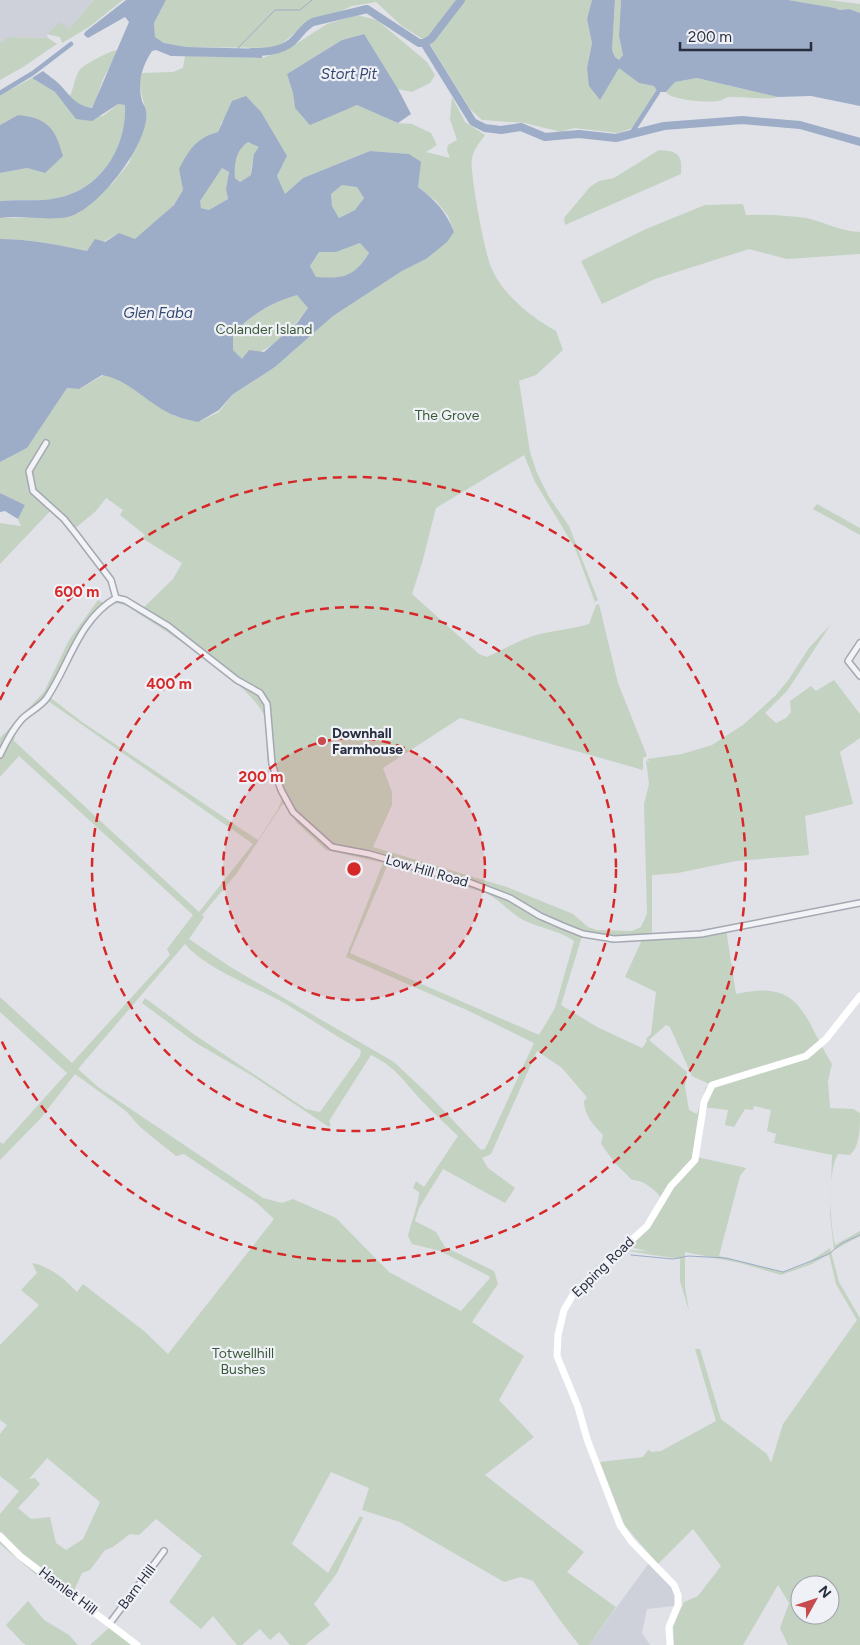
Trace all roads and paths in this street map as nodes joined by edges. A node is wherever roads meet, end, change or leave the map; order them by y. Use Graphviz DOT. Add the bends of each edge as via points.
graph roads {
  1 [pos="46,443"];
  2 [pos="116,598"];
  3 [pos="860,643"];
  4 [pos="860,676"];
  5 [pos="0,755"];
  6 [pos="860,904"];
  7 [pos="860,996"];
  8 [pos="0,1536"];
  9 [pos="164,1551"];
  10 [pos="110,1623"];
  11 [pos="137,1645"];
  12 [pos="670,1645"];
  1 -- 2 [label="street" via="29,471 33,491 76,534 111,580"];
  2 -- 5 [label="street" via="106,604 80,635 45,700 10,734"];
  2 -- 6 [label="street, Low Hill Road" via="125,600 168,626 237,680 260,693 267,704 272,764 281,790 293,812 332,847 369,854 471,884 510,898 540,916 583,934 614,938 701,934"];
  3 -- 4 [label="street" via="848,661"];
  7 -- 12 [label="main road, Epping Road" via="812,1053 712,1085 703,1107 695,1160 671,1186 646,1226 574,1294 562,1317 557,1356 613,1509 631,1541 674,1585 678,1595 678,1605 669,1627"];
  8 -- 10 [label="main road, Hamlet Hill" via="20,1556"];
  9 -- 10 [label="street, Barn Hill"];
  10 -- 11 [label="main road, Hamlet Hill"];
}
